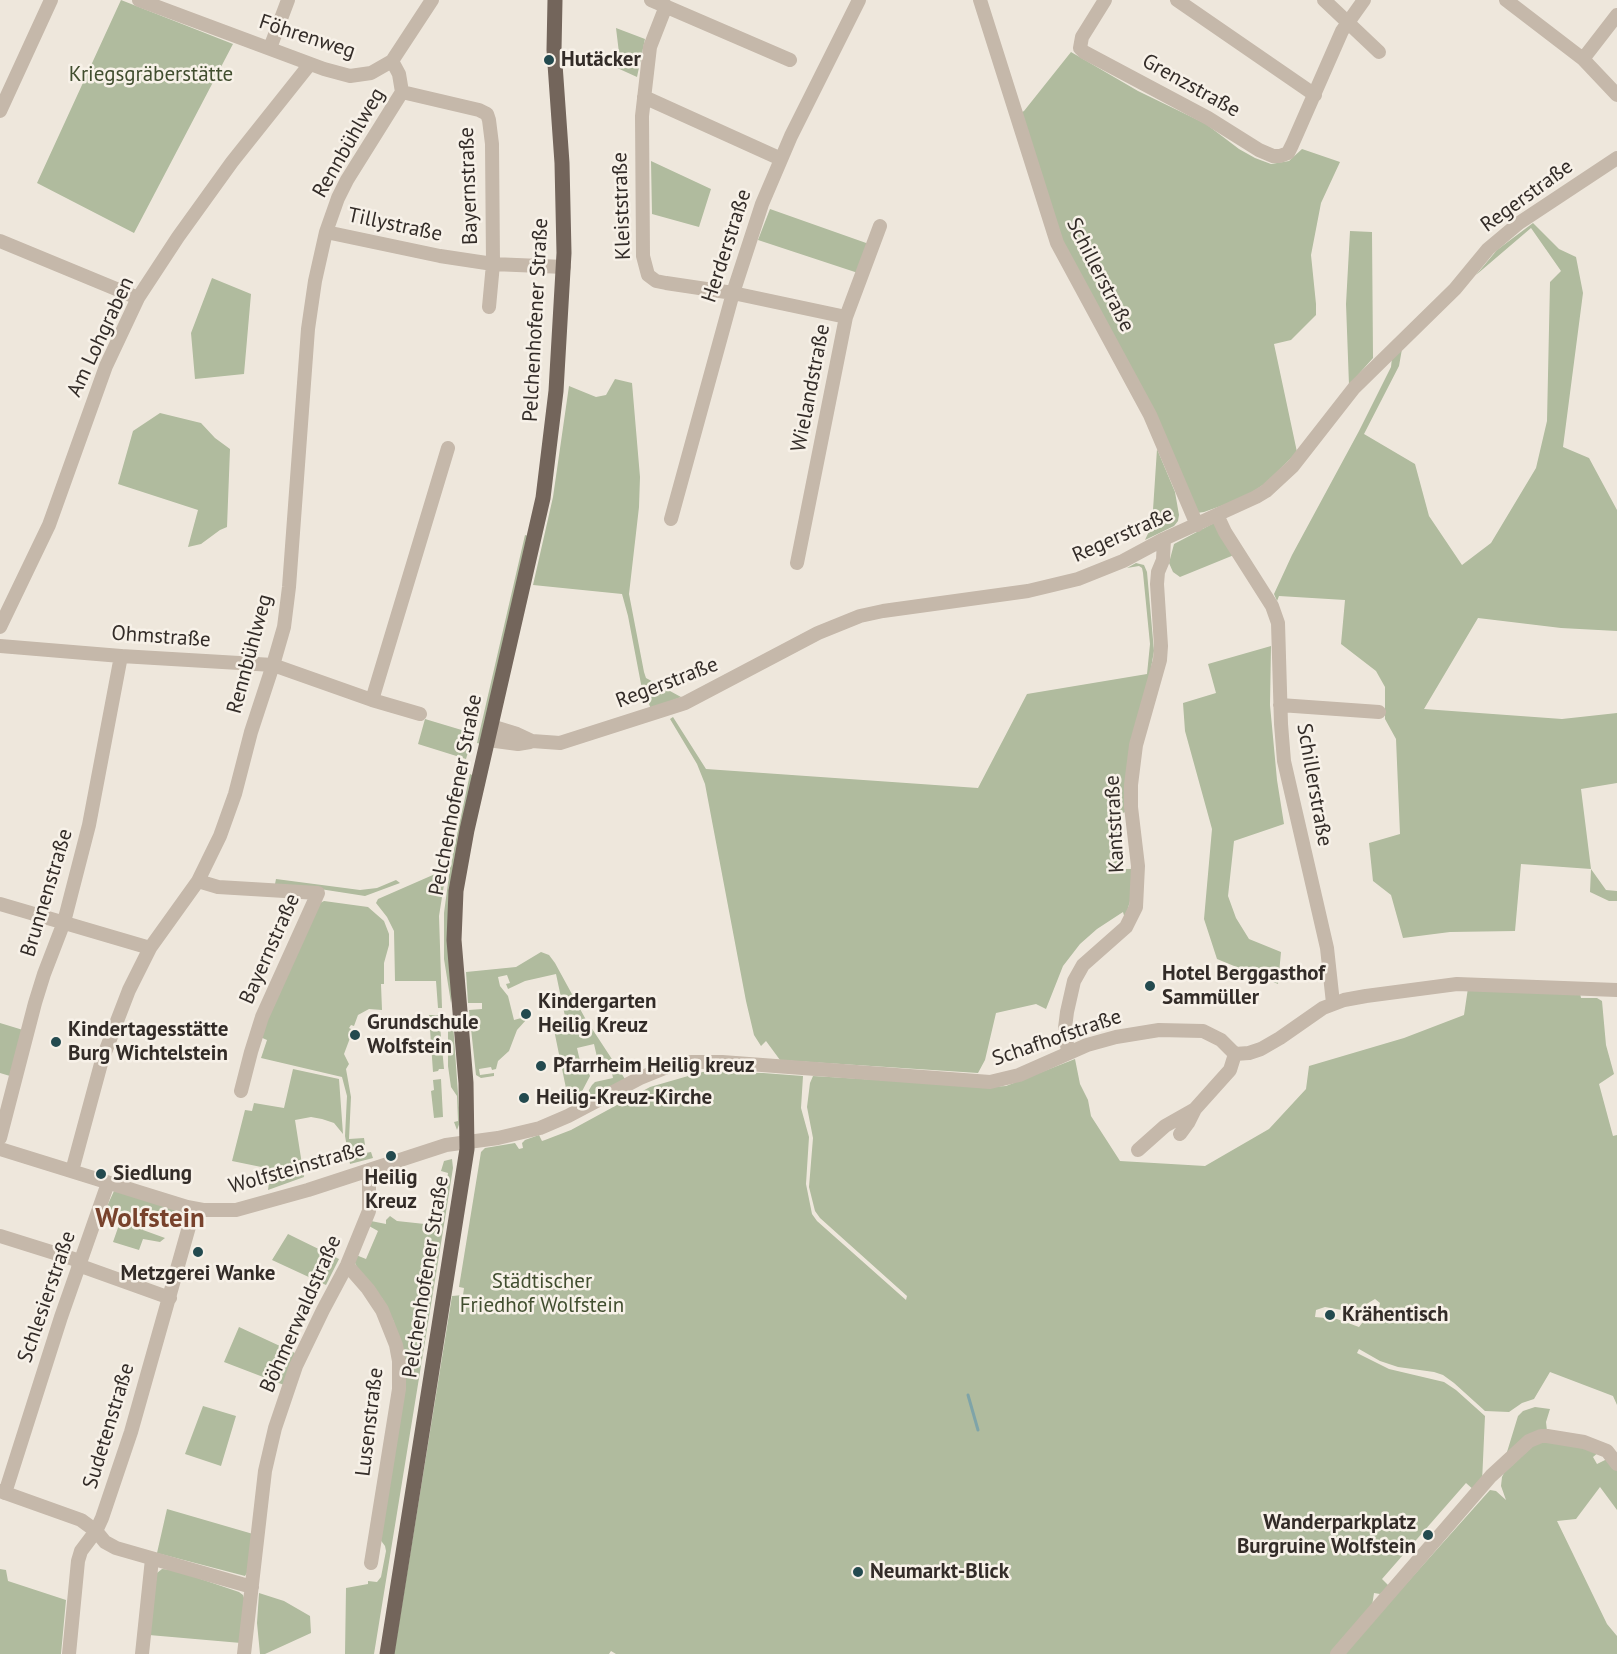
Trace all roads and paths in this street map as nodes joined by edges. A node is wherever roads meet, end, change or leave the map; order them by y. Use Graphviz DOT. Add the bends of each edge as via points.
graph roads {
  1 [pos="51,0"];
  2 [pos="139,0"];
  3 [pos="288,0"];
  4 [pos="432,0"];
  5 [pos="555,0"];
  6 [pos="651,0"];
  7 [pos="860,0"];
  8 [pos="980,0"];
  9 [pos="1105,0"];
  10 [pos="1177,0"];
  11 [pos="1323,0"];
  12 [pos="1364,0"];
  13 [pos="1510,1"];
  14 [pos="666,6"];
  15 [pos="1617,15"];
  16 [pos="1347,22"];
  17 [pos="270,48"];
  18 [pos="1379,51"];
  19 [pos="1583,59"];
  20 [pos="790,60"];
  21 [pos="392,61"];
  22 [pos="310,63"];
  23 [pos="402,92"];
  24 [pos="1315,95"];
  25 [pos="1617,95"];
  26 [pos="644,97"];
  27 [pos="0,111"];
  28 [pos="1617,158"];
  29 [pos="781,159"];
  30 [pos="880,226"];
  31 [pos="326,232"];
  32 [pos="0,241"];
  33 [pos="493,264"];
  34 [pos="564,267"];
  35 [pos="732,293"];
  36 [pos="138,298"];
  37 [pos="489,307"];
  38 [pos="846,317"];
  39 [pos="448,448"];
  40 [pos="1217,515"];
  41 [pos="671,519"];
  42 [pos="1197,525"];
  43 [pos="1164,539"];
  44 [pos="1148,548"];
  45 [pos="797,563"];
  46 [pos="1158,572"];
  47 [pos="0,627"];
  48 [pos="0,646"];
  49 [pos="121,656"];
  50 [pos="273,665"];
  51 [pos="372,700"];
  52 [pos="1280,705"];
  53 [pos="1379,712"];
  54 [pos="420,714"];
  55 [pos="489,733"];
  56 [pos="198,881"];
  57 [pos="0,904"];
  58 [pos="64,922"];
  59 [pos="150,948"];
  60 [pos="1617,990"];
  61 [pos="1333,1003"];
  62 [pos="1068,1053"];
  63 [pos="1235,1053"];
  64 [pos="242,1091"];
  65 [pos="1195,1109"];
  66 [pos="1180,1134"];
  67 [pos="0,1138"];
  68 [pos="468,1141"];
  69 [pos="0,1149"];
  70 [pos="1138,1150"];
  71 [pos="369,1170"];
  72 [pos="72,1171"];
  73 [pos="108,1183"];
  74 [pos="195,1209"];
  75 [pos="0,1236"];
  76 [pos="79,1263"];
  77 [pos="347,1265"];
  78 [pos="170,1298"];
  79 [pos="1617,1464"];
  80 [pos="3,1492"];
  81 [pos="96,1532"];
  82 [pos="152,1559"];
  83 [pos="370,1563"];
  84 [pos="252,1587"];
  85 [pos="69,1654"];
  86 [pos="142,1654"];
  87 [pos="244,1654"];
  88 [pos="387,1654"];
  89 [pos="1337,1654"];
  1 -- 27 [label="street"];
  2 -- 17 [label="street, Föhrenweg"];
  3 -- 17 [label="street"];
  4 -- 21 [label="street"];
  5 -- 34 [label="main road, Pelchenhofener Straße"];
  6 -- 14 [label="street"];
  7 -- 29 [label="street, Herderstraße"];
  8 -- 42 [label="street, Schillerstraße" via="1057,243 1150,415"];
  9 -- 24 [label="street, Grenzstraße" via="1080,42 1083,52 1208,118 1259,150 1273,156 1287,153"];
  10 -- 24 [label="street"];
  11 -- 16 [label="street"];
  12 -- 16 [label="street"];
  13 -- 19 [label="street"];
  14 -- 20 [label="street"];
  14 -- 26 [label="street, Kleiststraße" via="650,48"];
  15 -- 19 [label="street"];
  16 -- 18 [label="street"];
  16 -- 24 [label="street"];
  17 -- 22 [label="street, Föhrenweg"];
  19 -- 25 [label="street"];
  21 -- 22 [label="street, Föhrenweg" via="359,76"];
  21 -- 23 [label="street, Rennbühlweg"];
  22 -- 36 [label="street, Am Lohgraben" via="232,162"];
  23 -- 31 [label="street, Rennbühlweg" via="347,180"];
  23 -- 33 [label="street, Bayernstraße" via="487,114 492,144"];
  26 -- 29 [label="street"];
  26 -- 35 [label="street, Kleiststraße" via="641,168 645,270 656,281"];
  28 -- 40 [label="street, Regerstraße" via="1494,244 1455,289 1354,388 1287,473 1256,497"];
  29 -- 35 [label="street, Herderstraße"];
  30 -- 38 [label="street, Wielandstraße"];
  31 -- 33 [label="street, Tillystraße"];
  31 -- 50 [label="street, Rennbühlweg" via="308,329 287,608"];
  32 -- 36 [label="street"];
  33 -- 34 [label="street, Tillystraße"];
  33 -- 37 [label="street, Bayernstraße"];
  34 -- 55 [label="main road, Pelchenhofener Straße" via="549,462"];
  35 -- 38 [label="street, Kleiststraße"];
  35 -- 41 [label="street, Herderstraße"];
  36 -- 47 [label="street, Am Lohgraben" via="106,366 49,525"];
  38 -- 45 [label="street, Wielandstraße"];
  39 -- 51 [label="street"];
  40 -- 42 [label="street, Regerstraße"];
  40 -- 52 [label="street, Schillerstraße" via="1276,616"];
  42 -- 43 [label="street, Regerstraße"];
  43 -- 44 [label="street, Regerstraße"];
  43 -- 46 [label="street, Kantstraße"];
  44 -- 46 [label="street, Kantstraße" via="1149,562"];
  44 -- 55 [label="street, Regerstraße" via="1095,573 1050,587 860,616 818,633 686,703 560,743"];
  46 -- 62 [label="street, Kantstraße" via="1160,660 1134,756 1131,784 1138,866 1136,907 1126,927 1083,965 1074,981 1065,1028"];
  48 -- 49 [label="street, Ohmstraße"];
  49 -- 50 [label="street, Ohmstraße"];
  49 -- 58 [label="street, Brunnenstraße" via="89,825"];
  50 -- 51 [label="street, Ohmstraße"];
  50 -- 56 [label="street, Rennbühlweg" via="228,816"];
  51 -- 54 [label="street, Ohmstraße"];
  52 -- 53 [label="street"];
  52 -- 61 [label="street, Schillerstraße" via="1284,761 1327,948"];
  55 -- 68 [label="main road, Pelchenhofener Straße" via="465,840 454,919"];
  56 -- 59 [label="street, Rennbühlweg"];
  56 -- 64 [label="street, Bayernstraße" via="318,893 262,1017"];
  57 -- 58 [label="street"];
  58 -- 59 [label="street"];
  58 -- 67 [label="street, Brunnenstraße" via="44,974"];
  59 -- 72 [label="street, Rennbühlweg" via="102,1060"];
  60 -- 61 [label="street" via="1457,984"];
  61 -- 63 [label="street" via="1261,1048"];
  62 -- 63 [label="street, Schafhofstraße" via="1116,1037 1188,1029 1213,1035"];
  62 -- 68 [label="street, Schafhofstraße" via="1019,1076 990,1082 692,1062 649,1074 540,1128"];
  63 -- 65 [label="street" via="1232,1067"];
  65 -- 66 [label="street"];
  65 -- 70 [label="street" via="1165,1126"];
  68 -- 71 [label="street, Wolfsteinstraße" via="433,1148"];
  68 -- 88 [label="main road, Pelchenhofener Straße"];
  69 -- 72 [label="street, Wolfsteinstraße"];
  71 -- 74 [label="street, Wolfsteinstraße" via="248,1208"];
  71 -- 77 [label="street, Böhmerwaldstraße" via="369,1211"];
  72 -- 73 [label="street, Wolfsteinstraße"];
  73 -- 74 [label="street, Wolfsteinstraße"];
  73 -- 76 [label="street, Schlesierstraße"];
  74 -- 78 [label="street, Sudetenstraße"];
  75 -- 76 [label="street"];
  76 -- 78 [label="street"];
  76 -- 80 [label="street, Schlesierstraße"];
  77 -- 83 [label="street, Lusenstraße" via="382,1310 396,1345 399,1368 399,1389"];
  77 -- 84 [label="street, Böhmerwaldstraße" via="296,1365 275,1428 265,1471"];
  78 -- 81 [label="street, Sudetenstraße" via="131,1432"];
  79 -- 89 [label="street" via="1607,1451 1584,1442 1547,1436 1529,1441 1505,1462"];
  80 -- 81 [label="street" via="71,1516"];
  81 -- 82 [label="street" via="109,1545"];
  81 -- 85 [label="street, Sudetenstraße" via="78,1561"];
  82 -- 84 [label="street"];
  82 -- 86 [label="street"];
  84 -- 87 [label="street, Böhmerwaldstraße"];
}
